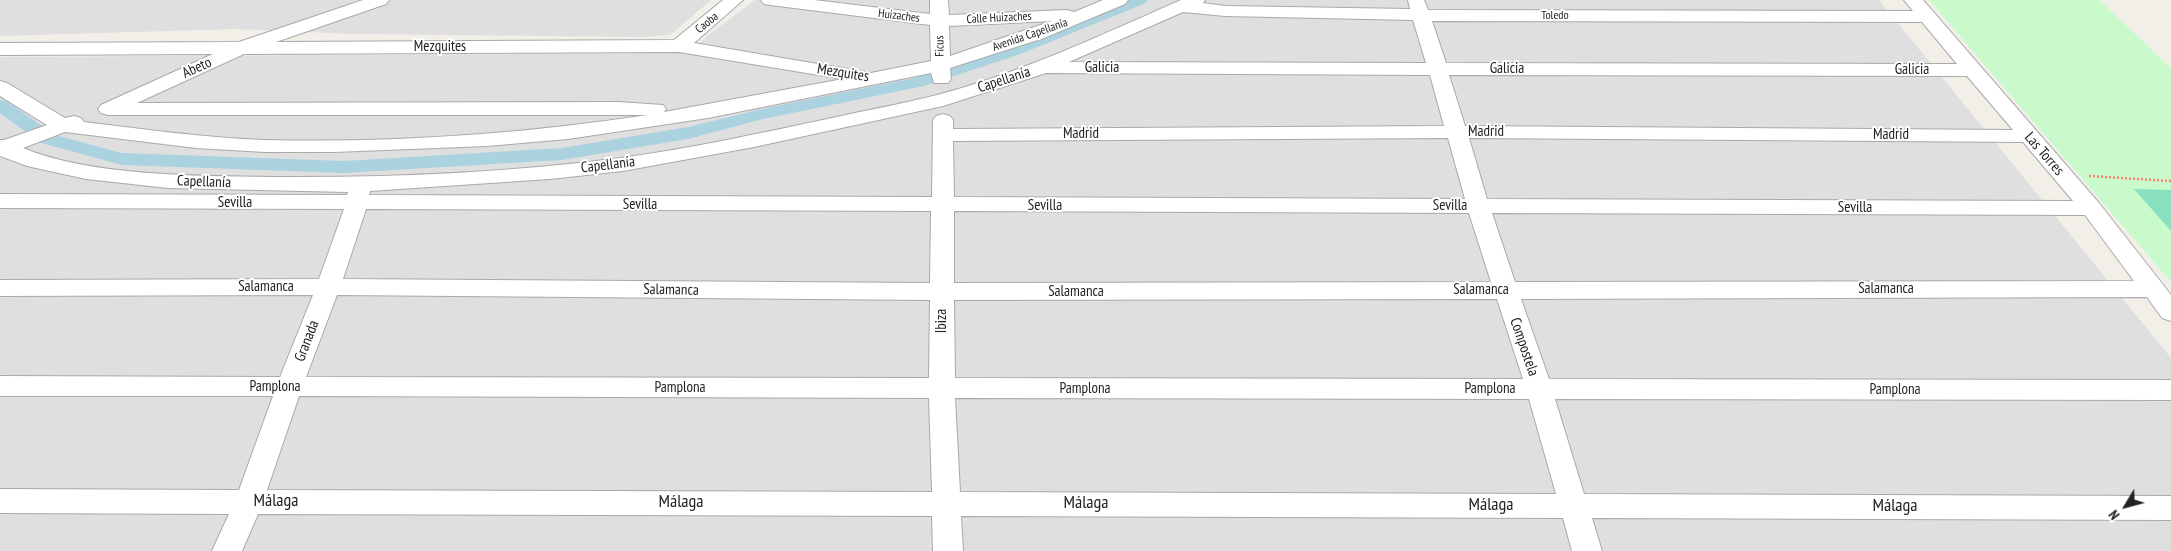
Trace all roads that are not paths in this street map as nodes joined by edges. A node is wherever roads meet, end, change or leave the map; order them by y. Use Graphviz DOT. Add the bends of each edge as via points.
graph roads {
  1 [pos="380,0"];
  2 [pos="734,0"];
  3 [pos="770,0"];
  4 [pos="939,0"];
  5 [pos="1119,0"];
  6 [pos="1913,0"];
  7 [pos="1189,4"];
  8 [pos="1418,8"];
  9 [pos="1088,14"];
  10 [pos="1927,17"];
  11 [pos="939,21"];
  12 [pos="679,46"];
  13 [pos="241,48"];
  14 [pos="0,49"];
  15 [pos="1040,68"];
  16 [pos="1438,69"];
  17 [pos="1974,70"];
  18 [pos="877,78"];
  19 [pos="941,81"];
  20 [pos="0,87"];
  21 [pos="108,109"];
  22 [pos="708,112"];
  23 [pos="54,130"];
  24 [pos="1455,132"];
  25 [pos="943,135"];
  26 [pos="2028,136"];
  27 [pos="5,146"];
  28 [pos="358,195"];
  29 [pos="0,201"];
  30 [pos="943,206"];
  31 [pos="1478,206"];
  32 [pos="2091,208"];
  33 [pos="328,287"];
  34 [pos="0,288"];
  35 [pos="2151,289"];
  36 [pos="1505,290"];
  37 [pos="942,292"];
  38 [pos="2171,312"];
  39 [pos="0,386"];
  40 [pos="289,387"];
  41 [pos="942,389"];
  42 [pos="1539,389"];
  43 [pos="2171,390"];
  44 [pos="0,501"];
  45 [pos="249,501"];
  46 [pos="946,502"];
  47 [pos="1574,505"];
  48 [pos="2171,508"];
  49 [pos="227,551"];
  50 [pos="948,551"];
  51 [pos="1587,551"];
  1 -- 13 [label="street, Abeto"];
  2 -- 12 [label="street, Caoba"];
  3 -- 11 [label="street, Huizaches"];
  4 -- 11 [label="street, Ficus"];
  5 -- 9 [label="street, Avenida Capellanía"];
  6 -- 10 [label="street, Las Torres"];
  7 -- 8 [label="street, Toledo" via="1225,12"];
  7 -- 15 [label="street, Capellanía"];
  8 -- 10 [label="street, Toledo"];
  8 -- 16 [label="street, Compostela"];
  9 -- 11 [label="street, Calle Huizaches"];
  9 -- 19 [label="street, Avenida Capellanía" via="1037,34"];
  10 -- 17 [label="street, Las Torres"];
  11 -- 19 [label="street, Ficus"];
  12 -- 13 [label="street, Mezquites"];
  12 -- 18 [label="street, Mezquites"];
  13 -- 14 [label="street, Mezquites"];
  13 -- 21 [label="street, Abeto"];
  15 -- 16 [label="street, Galicia"];
  15 -- 19 [label="street, Capellanía"];
  16 -- 17 [label="street, Galicia"];
  16 -- 24 [label="street, Compostela"];
  17 -- 26 [label="street, Las Torres"];
  18 -- 19 [label="street, Capellanía"];
  18 -- 22 [label="street, Capellanía"];
  19 -- 25 [label="street, Ibiza"];
  19 -- 28 [label="street, Capellanía" via="754,141 623,164"];
  20 -- 23 [label="street, Capellanía"];
  21 -- 22 [label="street, Capellanía" via="618,108"];
  21 -- 23 [label="street, Abeto"];
  22 -- 23 [label="street, Capellanía" via="568,133 477,141 334,146 265,146"];
  23 -- 27 [label="street, Abeto"];
  24 -- 25 [label="street, Madrid"];
  24 -- 26 [label="street, Madrid"];
  24 -- 31 [label="street, Compostela"];
  25 -- 30 [label="street, Ibiza"];
  26 -- 32 [label="street, Las Torres"];
  27 -- 28 [label="street, Capellanía" via="35,161 86,172"];
  28 -- 29 [label="street, Sevilla"];
  28 -- 30 [label="street, Sevilla"];
  28 -- 33 [label="street, Granada"];
  30 -- 31 [label="street, Sevilla"];
  30 -- 37 [label="street, Ibiza"];
  31 -- 32 [label="street, Sevilla"];
  31 -- 36 [label="street, Compostela"];
  32 -- 35 [label="street, Las Torres"];
  33 -- 34 [label="street, Salamanca"];
  33 -- 37 [label="street, Salamanca"];
  33 -- 40 [label="street, Granada"];
  35 -- 36 [label="street, Salamanca"];
  35 -- 38 [label="street, Las Torres"];
  36 -- 37 [label="street, Salamanca"];
  36 -- 42 [label="street, Compostela"];
  37 -- 41 [label="street, Ibiza"];
  39 -- 40 [label="street, Pamplona"];
  40 -- 41 [label="street, Pamplona"];
  40 -- 45 [label="street, Granada"];
  41 -- 42 [label="street, Pamplona"];
  41 -- 46 [label="street, Ibiza"];
  42 -- 43 [label="street, Pamplona"];
  42 -- 47 [label="street, Compostela"];
  44 -- 45 [label="street, Málaga"];
  45 -- 46 [label="street, Málaga"];
  45 -- 49 [label="street, Granada"];
  46 -- 47 [label="street, Málaga"];
  46 -- 50 [label="street, Ibiza"];
  47 -- 48 [label="street, Málaga"];
  47 -- 51 [label="street, Compostela"];
}
